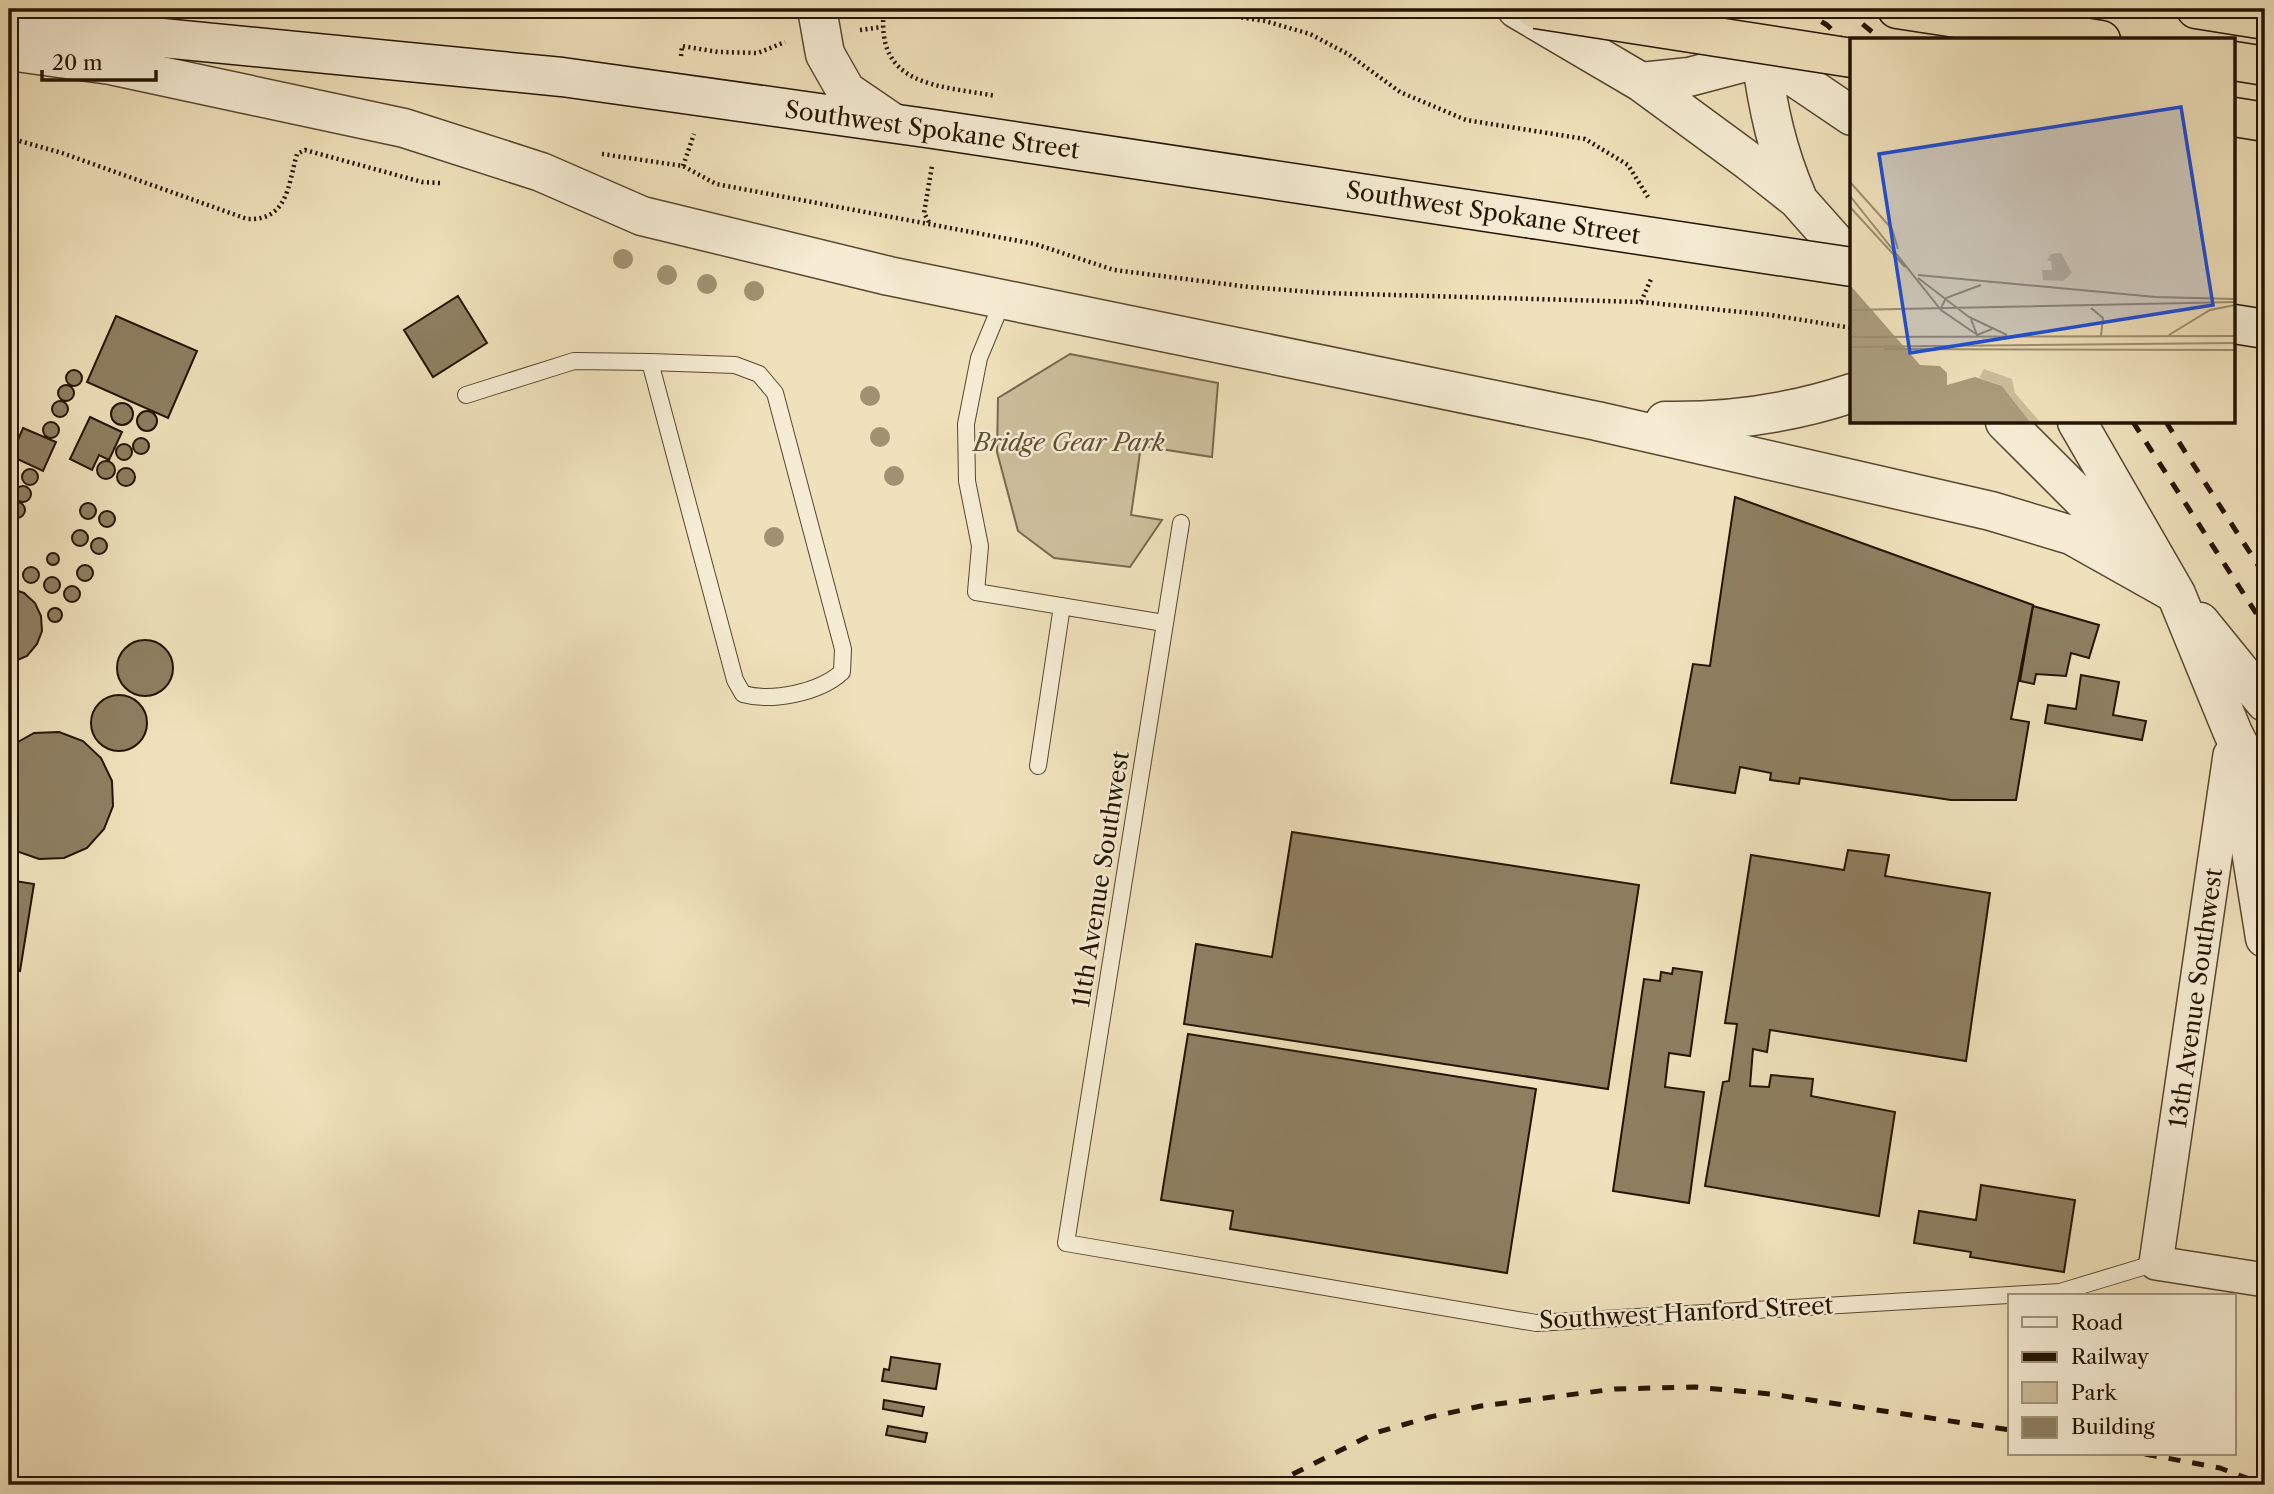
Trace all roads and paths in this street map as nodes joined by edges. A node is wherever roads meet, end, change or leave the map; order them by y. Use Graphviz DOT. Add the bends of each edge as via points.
graph roads {
  1 [pos="817,9"];
  2 [pos="884,9"];
  3 [pos="1097,9"];
  4 [pos="1175,9"];
  5 [pos="1517,9"];
  6 [pos="1536,9"];
  7 [pos="1669,9"];
  8 [pos="1897,9"];
  9 [pos="2196,9"];
  10 [pos="2265,20"];
  11 [pos="9,23"];
  12 [pos="882,27"];
  13 [pos="864,29"];
  14 [pos="2088,38"];
  15 [pos="779,43"];
  16 [pos="9,51"];
  17 [pos="681,53"];
  18 [pos="1762,58"];
  19 [pos="1850,58"];
  20 [pos="2236,61"];
  21 [pos="2265,66"];
  22 [pos="1641,82"];
  23 [pos="936,85"];
  24 [pos="1850,115"];
  25 [pos="2236,117"];
  26 [pos="2265,122"];
  27 [pos="893,123"];
  28 [pos="9,138"];
  29 [pos="693,143"];
  30 [pos="597,153"];
  31 [pos="930,177"];
  32 [pos="443,183"];
  33 [pos="1797,199"];
  34 [pos="930,223"];
  35 [pos="1850,259"];
  36 [pos="1850,267"];
  37 [pos="1003,300"];
  38 [pos="1641,302"];
  39 [pos="2236,324"];
  40 [pos="1850,328"];
  41 [pos="2265,329"];
  42 [pos="650,362"];
  43 [pos="1850,394"];
  44 [pos="466,395"];
  45 [pos="1597,421"];
  46 [pos="2007,424"];
  47 [pos="2078,424"];
  48 [pos="1181,523"];
  49 [pos="2176,594"];
  50 [pos="1062,606"];
  51 [pos="1164,623"];
  52 [pos="2265,702"];
  53 [pos="2233,733"];
  54 [pos="1038,766"];
  55 [pos="2265,796"];
  56 [pos="2265,938"];
  57 [pos="1066,1243"];
  58 [pos="2156,1263"];
  59 [pos="2265,1280"];
  60 [pos="2026,1294"];
  61 [pos="2008,1295"];
  1 -- 27 [label="street" via="825,54 846,91"];
  2 -- 12 [label="path"];
  3 -- 4 [label="path"];
  5 -- 22 [label="street"];
  6 -- 19 [label="highway, bridge"];
  7 -- 18 [label="street"];
  8 -- 14 [label="highway"];
  9 -- 10 [label="highway"];
  11 -- 27 [label="street, Southwest Spokane Street" via="562,77"];
  12 -- 13 [label="path"];
  12 -- 23 [label="path" via="888,56 897,68"];
  15 -- 17 [label="path" via="758,53 682,46"];
  16 -- 37 [label="street" via="110,65 404,128 541,172 642,216"];
  18 -- 22 [label="street" via="1689,77"];
  18 -- 24 [label="street"];
  18 -- 33 [label="street" via="1769,118"];
  20 -- 21 [label="highway"];
  22 -- 33 [label="street"];
  25 -- 26 [label="highway"];
  27 -- 36 [label="street, Southwest Spokane Street, bridge"];
  28 -- 32 [label="path" via="247,219 261,220 276,211 298,154 305,150 422,182"];
  29 -- 30 [label="path" via="683,166"];
  31 -- 34 [label="path" via="924,214"];
  33 -- 35 [label="street"];
  37 -- 45 [label="street"];
  37 -- 50 [label="lane" via="979,358 965,424 968,481 980,546 976,592"];
  38 -- 40 [label="path"];
  39 -- 41 [label="street"];
  42 -- 42 [label="lane" via="735,680 743,694 762,699 830,683 842,672 843,649 775,393 759,374 735,365"];
  42 -- 44 [label="lane" via="575,360"];
  43 -- 45 [label="street" via="1820,404 1716,422"];
  45 -- 49 [label="street" via="1991,511 2071,535"];
  46 -- 49 [label="street"];
  47 -- 49 [label="street"];
  48 -- 51 [label="lane, 11th Avenue Southwest"];
  49 -- 52 [label="street"];
  49 -- 53 [label="street"];
  50 -- 51 [label="lane"];
  50 -- 54 [label="lane"];
  51 -- 57 [label="lane, 11th Avenue Southwest"];
  53 -- 55 [label="street"];
  53 -- 56 [label="street"];
  53 -- 58 [label="street, 13th Avenue Southwest"];
  57 -- 61 [label="lane, Southwest Hanford Street" via="1536,1323"];
  58 -- 59 [label="street, Southwest Hanford Street"];
  58 -- 60 [label="lane, Southwest Hanford Street" via="2060,1292"];
}
